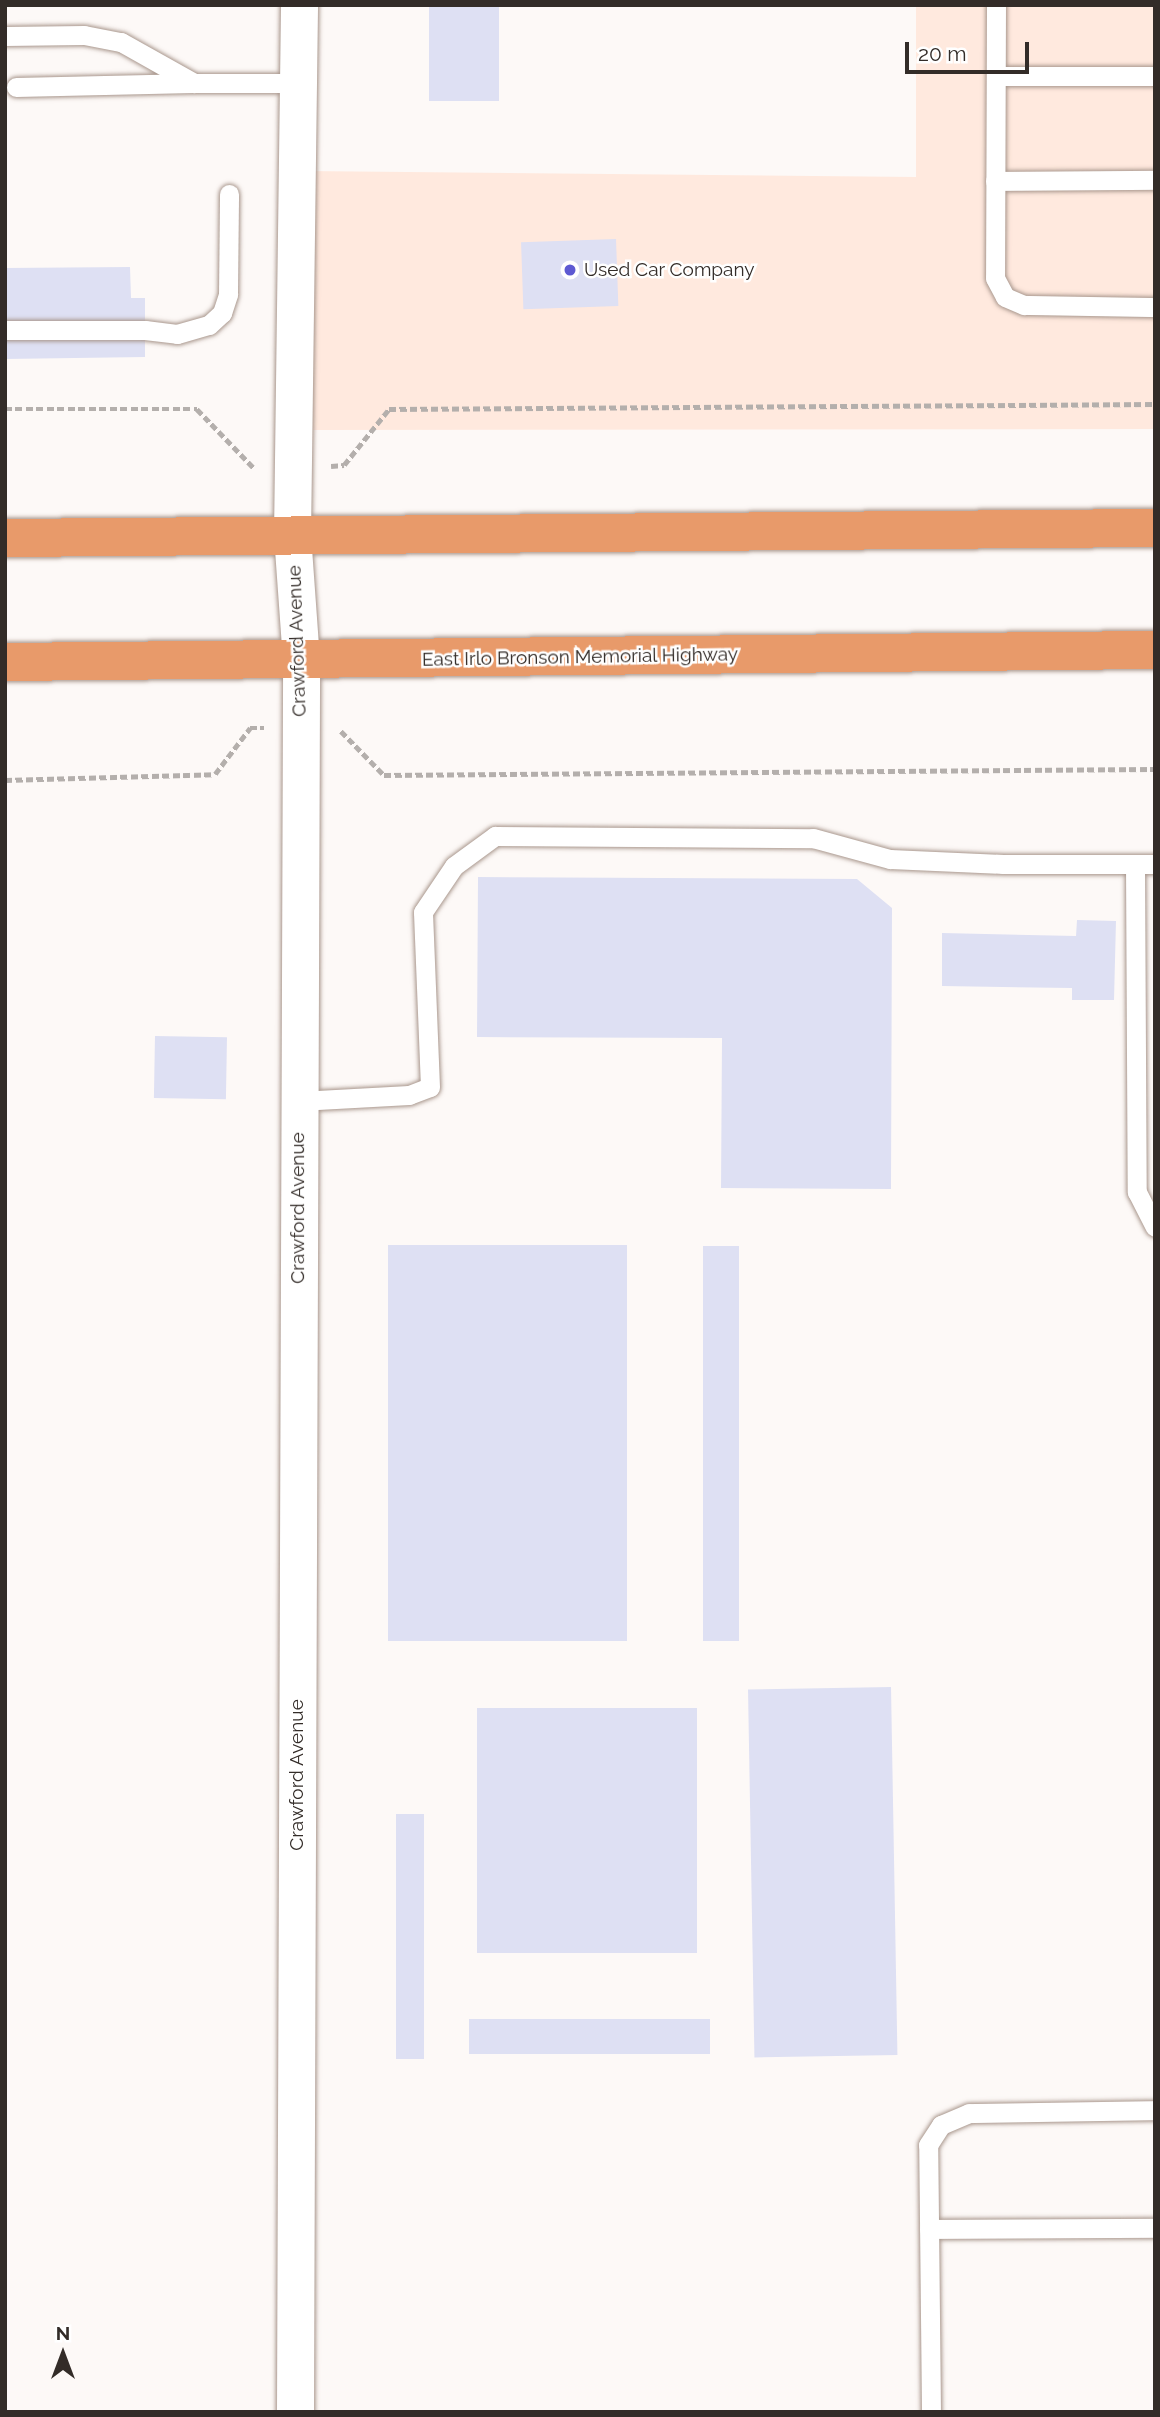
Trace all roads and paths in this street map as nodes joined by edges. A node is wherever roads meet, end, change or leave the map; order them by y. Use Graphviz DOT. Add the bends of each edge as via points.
graph roads {
  1 [pos="299,5"];
  2 [pos="996,5"];
  3 [pos="5,36"];
  4 [pos="996,76"];
  5 [pos="1155,76"];
  6 [pos="194,83"];
  7 [pos="298,83"];
  8 [pos="16,88"];
  9 [pos="1155,180"];
  10 [pos="995,181"];
  11 [pos="229,194"];
  12 [pos="1155,307"];
  13 [pos="5,330"];
  14 [pos="1155,404"];
  15 [pos="5,409"];
  16 [pos="293,468"];
  17 [pos="1155,528"];
  18 [pos="292,535"];
  19 [pos="5,538"];
  20 [pos="1155,650"];
  21 [pos="301,660"];
  22 [pos="5,662"];
  23 [pos="300,727"];
  24 [pos="1155,769"];
  25 [pos="5,780"];
  26 [pos="1145,864"];
  27 [pos="299,1101"];
  28 [pos="1155,1227"];
  29 [pos="1155,2110"];
  30 [pos="929,2228"];
  31 [pos="1155,2228"];
  32 [pos="295,2412"];
  33 [pos="931,2412"];
  1 -- 7 [label="street, Crawford Avenue"];
  2 -- 4 [label="lane"];
  3 -- 6 [label="lane" via="84,35 121,42"];
  4 -- 5 [label="lane"];
  4 -- 10 [label="lane"];
  6 -- 7 [label="lane"];
  6 -- 8 [label="lane"];
  7 -- 16 [label="street, Crawford Avenue"];
  9 -- 10 [label="lane"];
  10 -- 12 [label="lane" via="995,278 1005,297 1024,305"];
  11 -- 13 [label="lane" via="228,294 222,313 209,325 177,334"];
  14 -- 16 [label="path" via="389,409 344,465"];
  15 -- 16 [label="path" via="197,409 253,467"];
  16 -- 18 [label="street, Crawford Avenue"];
  17 -- 18 [label="highway"];
  18 -- 19 [label="highway"];
  18 -- 21 [label="street, Crawford Avenue"];
  20 -- 21 [label="highway, East Irlo Bronson Memorial Highway"];
  21 -- 22 [label="highway, East Irlo Bronson Memorial Highway"];
  21 -- 23 [label="street, Crawford Avenue"];
  23 -- 24 [label="path" via="338,728 384,775"];
  23 -- 25 [label="path" via="250,728 215,774"];
  23 -- 27 [label="street, Crawford Avenue"];
  26 -- 27 [label="lane" via="890,859 813,838 495,836 454,866 424,912 430,1087 409,1095"];
  26 -- 28 [label="lane" via="1137,1192"];
  27 -- 32 [label="street, Crawford Avenue"];
  29 -- 30 [label="lane" via="969,2113 940,2126 928,2145"];
  30 -- 31 [label="lane"];
  30 -- 33 [label="lane"];
}
